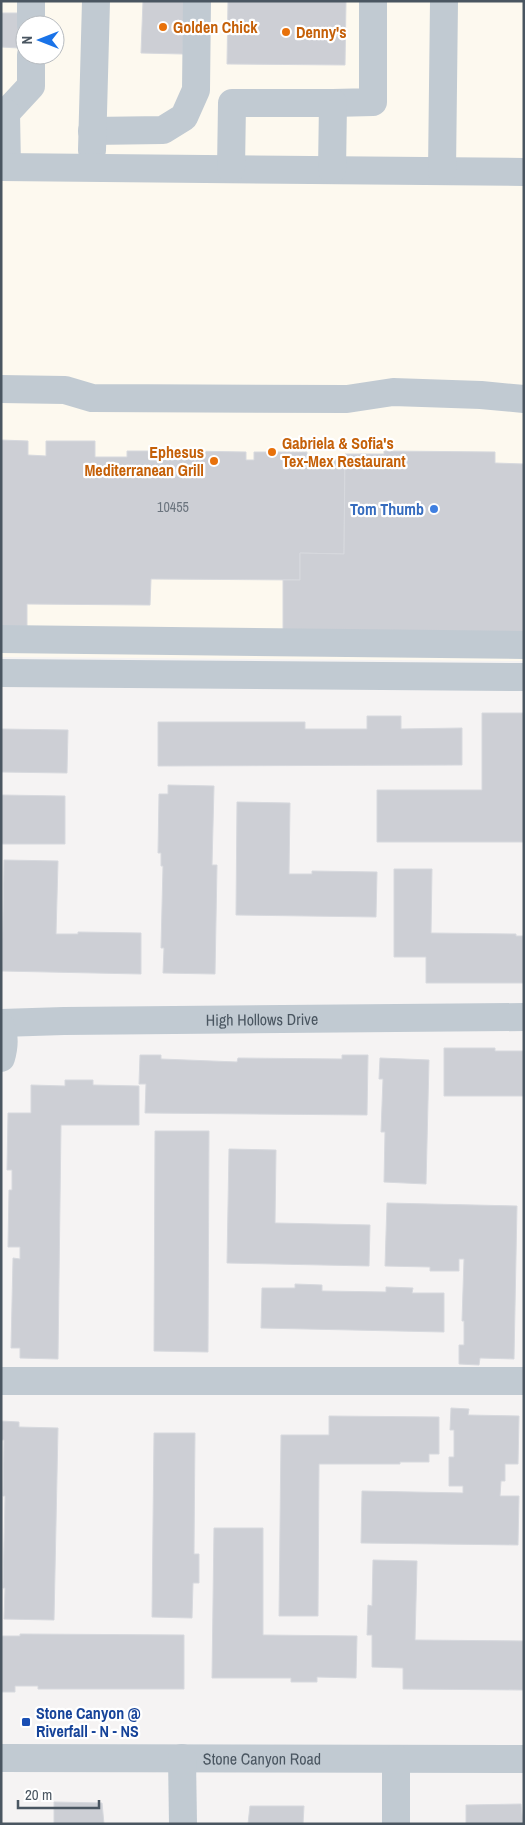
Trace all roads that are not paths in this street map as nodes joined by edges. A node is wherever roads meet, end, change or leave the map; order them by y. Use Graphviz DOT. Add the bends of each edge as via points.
graph roads {
  1 [pos="31,1"];
  2 [pos="96,1"];
  3 [pos="197,1"];
  4 [pos="373,1"];
  5 [pos="444,1"];
  6 [pos="31,15"];
  7 [pos="31,65"];
  8 [pos="333,103"];
  9 [pos="4,113"];
  10 [pos="92,131"];
  11 [pos="4,167"];
  12 [pos="92,168"];
  13 [pos="231,169"];
  14 [pos="332,170"];
  15 [pos="442,171"];
  16 [pos="524,172"];
  17 [pos="1,389"];
  18 [pos="524,399"];
  19 [pos="1,639"];
  20 [pos="524,645"];
  21 [pos="1,673"];
  22 [pos="524,677"];
  23 [pos="524,1017"];
  24 [pos="1,1023"];
  25 [pos="1,1028"];
  26 [pos="1,1058"];
  27 [pos="1,1382"];
  28 [pos="524,1382"];
  29 [pos="1,1758"];
  30 [pos="182,1758"];
  31 [pos="396,1759"];
  32 [pos="524,1759"];
  33 [pos="183,1824"];
  34 [pos="396,1824"];
  1 -- 6 [label="street"];
  2 -- 10 [label="street"];
  3 -- 10 [label="street" via="196,90 184,117 163,130"];
  4 -- 8 [label="street" via="373,102"];
  5 -- 15 [label="street"];
  7 -- 9 [label="street" via="31,86"];
  8 -- 13 [label="street" via="232,103"];
  8 -- 14 [label="street"];
  9 -- 11 [label="street"];
  10 -- 12 [label="street"];
  11 -- 12 [label="street"];
  12 -- 13 [label="street"];
  13 -- 14 [label="street"];
  14 -- 15 [label="street"];
  15 -- 16 [label="street"];
  17 -- 18 [label="street" via="65,390 92,398 347,399 393,392"];
  19 -- 20 [label="street"];
  21 -- 22 [label="street"];
  23 -- 24 [label="street, High Hollows Drive"];
  25 -- 26 [label="street"];
  27 -- 28 [label="street"];
  29 -- 30 [label="street, Stone Canyon Road"];
  30 -- 31 [label="street, Stone Canyon Road"];
  30 -- 33 [label="street"];
  31 -- 32 [label="street, Stone Canyon Road"];
  31 -- 34 [label="street"];
}
